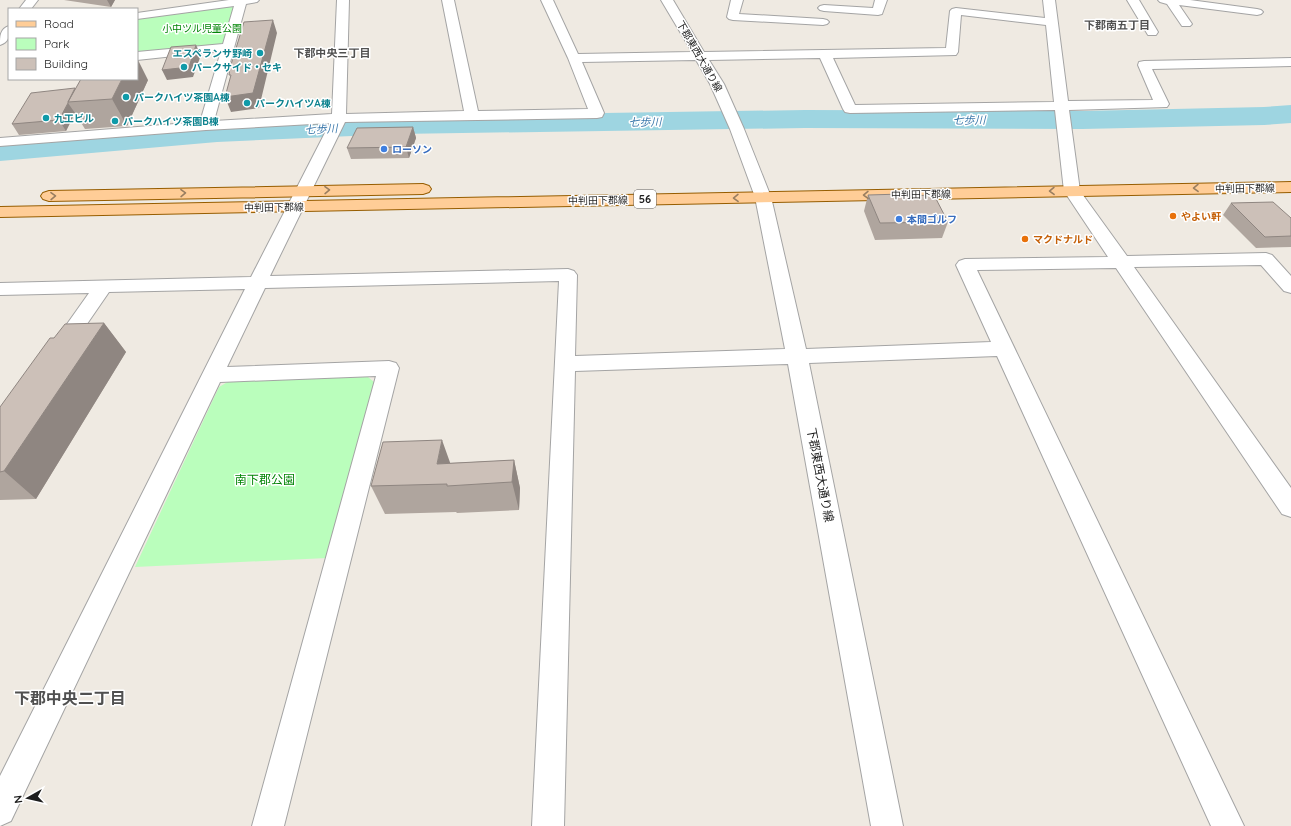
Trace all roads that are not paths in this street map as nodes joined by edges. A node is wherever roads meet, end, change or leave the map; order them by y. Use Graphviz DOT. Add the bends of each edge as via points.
graph roads {
  1 [pos="32,0"];
  2 [pos="256,0"];
  3 [pos="343,0"];
  4 [pos="448,0"];
  5 [pos="547,0"];
  6 [pos="667,0"];
  7 [pos="737,0"];
  8 [pos="881,0"];
  9 [pos="1049,0"];
  10 [pos="1133,0"];
  11 [pos="1168,0"];
  12 [pos="241,2"];
  13 [pos="825,4"];
  14 [pos="26,8"];
  15 [pos="1257,12"];
  16 [pos="138,16"];
  17 [pos="1051,22"];
  18 [pos="1186,24"];
  19 [pos="824,32"];
  20 [pos="1152,32"];
  21 [pos="228,47"];
  22 [pos="827,55"];
  23 [pos="138,56"];
  24 [pos="702,56"];
  25 [pos="574,58"];
  26 [pos="1291,62"];
  27 [pos="1062,113"];
  28 [pos="472,114"];
  29 [pos="339,119"];
  30 [pos="80,121"];
  31 [pos="206,126"];
  32 [pos="73,135"];
  33 [pos="0,142"];
  34 [pos="1291,174"];
  35 [pos="992,178"];
  36 [pos="899,180"];
  37 [pos="1071,184"];
  38 [pos="1291,187"];
  39 [pos="761,190"];
  40 [pos="0,197"];
  41 [pos="299,198"];
  42 [pos="0,212"];
  43 [pos="1121,262"];
  44 [pos="258,283"];
  45 [pos="103,287"];
  46 [pos="1291,287"];
  47 [pos="0,289"];
  48 [pos="1005,349"];
  49 [pos="797,356"];
  50 [pos="49,364"];
  51 [pos="565,364"];
  52 [pos="213,375"];
  53 [pos="1291,506"];
  54 [pos="0,810"];
  55 [pos="268,826"];
  56 [pos="548,826"];
  57 [pos="887,826"];
  58 [pos="1228,826"];
  1 -- 14 [label="street"];
  2 -- 12 [label="street"];
  3 -- 29 [label="street"];
  4 -- 28 [label="street"];
  5 -- 25 [label="street"];
  6 -- 24 [label="street, 下郡東西大通り線"];
  7 -- 19 [label="street" via="733,17"];
  8 -- 13 [label="street" via="878,12"];
  9 -- 17 [label="street"];
  10 -- 20 [label="street"];
  11 -- 15 [label="street"];
  11 -- 18 [label="street"];
  12 -- 16 [label="street"];
  12 -- 21 [label="street"];
  13 -- 19 [label="street"];
  17 -- 22 [label="street" via="956,11 952,52"];
  17 -- 27 [label="street"];
  19 -- 22 [label="street"];
  21 -- 23 [label="street"];
  21 -- 31 [label="street"];
  22 -- 24 [label="street"];
  22 -- 27 [label="street" via="850,109"];
  24 -- 25 [label="street"];
  24 -- 39 [label="street, 下郡東西大通り線" via="734,121"];
  25 -- 28 [label="street" via="597,114"];
  26 -- 27 [label="street" via="1144,65 1162,104"];
  27 -- 37 [label="street"];
  28 -- 29 [label="street"];
  29 -- 31 [label="street"];
  29 -- 41 [label="street"];
  30 -- 32 [label="street"];
  31 -- 32 [label="street"];
  32 -- 33 [label="street"];
  34 -- 37 [label="main road, 中判田下郡線 / 56"];
  35 -- 37 [label="main road, 中判田下郡線 / 56"];
  36 -- 39 [label="main road, 中判田下郡線 / 56"];
  38 -- 37 [label="main road, 中判田下郡線 / 56, one-way"];
  37 -- 39 [label="main road, 中判田下郡線 / 56, one-way"];
  37 -- 43 [label="street"];
  39 -- 41 [label="main road, 中判田下郡線 / 56"];
  39 -- 49 [label="street, 下郡東西大通り線"];
  40 -- 41 [label="main road, 中判田下郡線 / 56, one-way"];
  41 -- 42 [label="main road, 中判田下郡線 / 56"];
  41 -- 44 [label="street"];
  43 -- 46 [label="street" via="1266,259"];
  43 -- 48 [label="street" via="965,265"];
  43 -- 53 [label="street"];
  44 -- 45 [label="street"];
  44 -- 51 [label="street" via="568,275"];
  44 -- 52 [label="street"];
  45 -- 47 [label="street"];
  45 -- 50 [label="street"];
  48 -- 49 [label="street"];
  48 -- 58 [label="street"];
  49 -- 51 [label="street"];
  49 -- 57 [label="street, 下郡東西大通り線"];
  51 -- 56 [label="street"];
  52 -- 54 [label="street"];
  52 -- 55 [label="street" via="389,368"];
}
